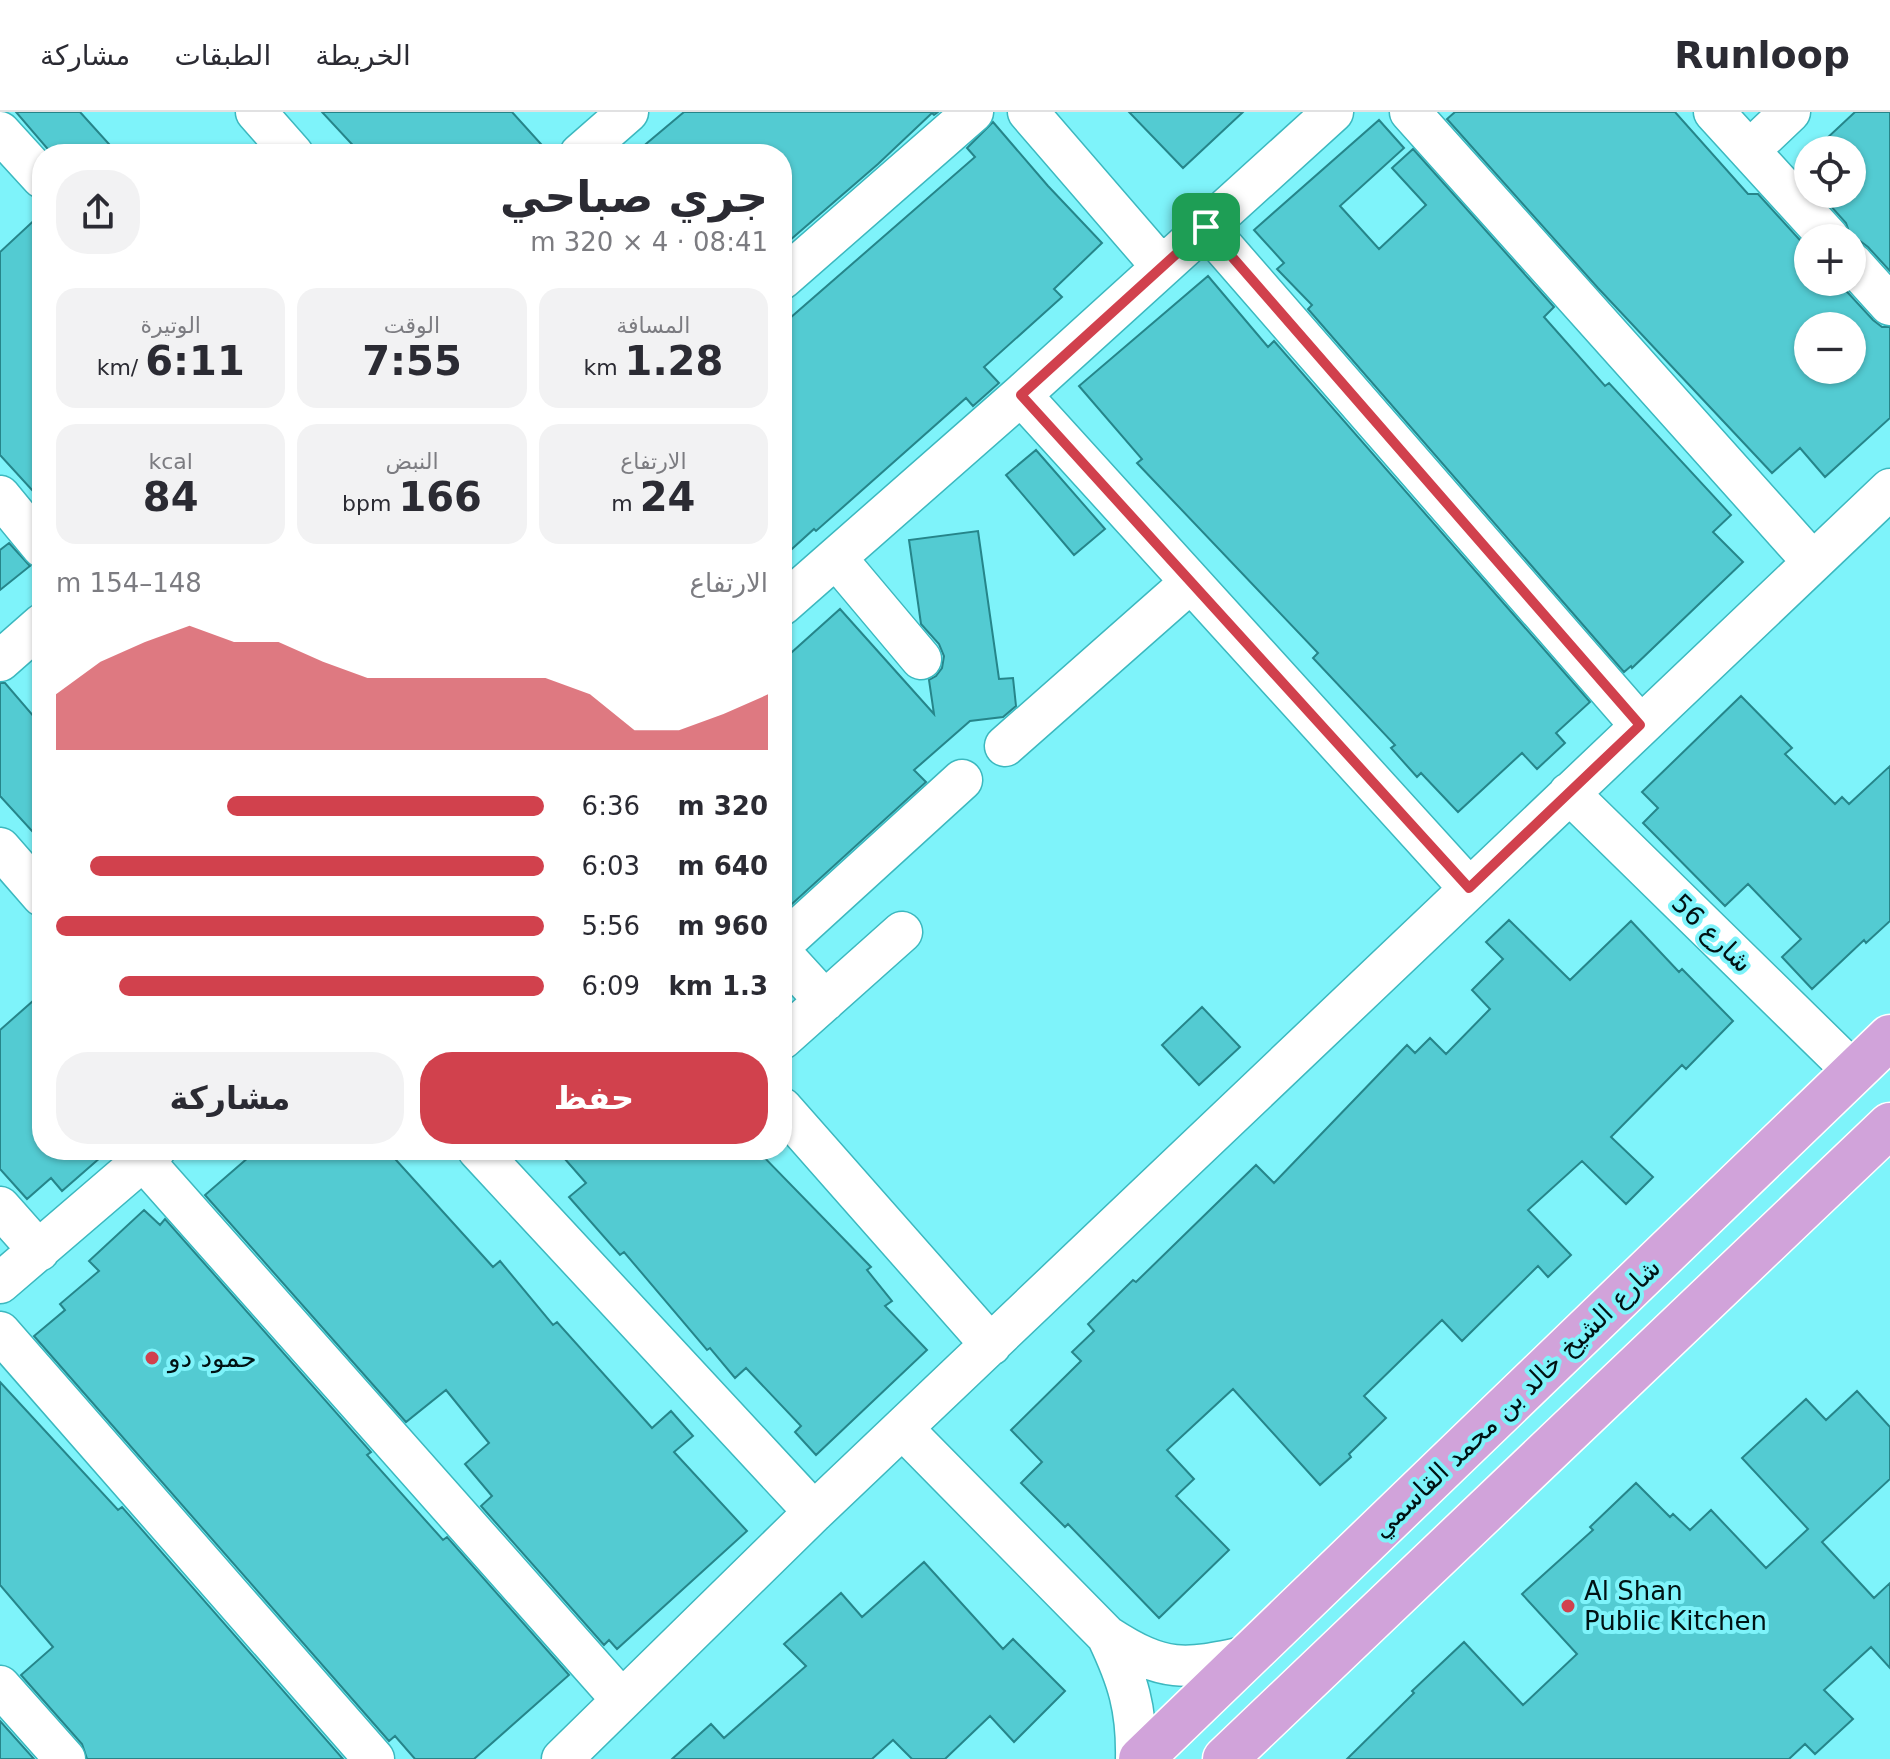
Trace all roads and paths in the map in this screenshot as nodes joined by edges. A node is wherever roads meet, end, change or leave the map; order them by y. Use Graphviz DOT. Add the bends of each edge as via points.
graph roads {
  1 [pos="628,112"];
  2 [pos="973,112"];
  3 [pos="1028,112"];
  4 [pos="1333,112"];
  5 [pos="1410,112"];
  6 [pos="1714,112"];
  7 [pos="1790,112"];
  8 [pos="0,132"];
  9 [pos="591,144"];
  10 [pos="1750,150"];
  11 [pos="32,167"];
  12 [pos="1816,224"];
  13 [pos="1206,227"];
  14 [pos="1162,267"];
  15 [pos="792,270"];
  16 [pos="1866,278"];
  17 [pos="1890,305"];
  18 [pos="1021,395"];
  19 [pos="1890,489"];
  20 [pos="0,496"];
  21 [pos="32,535"];
  22 [pos="836,558"];
  23 [pos="1813,562"];
  24 [pos="1191,582"];
  25 [pos="792,596"];
  26 [pos="32,633"];
  27 [pos="921,659"];
  28 [pos="0,661"];
  29 [pos="1640,725"];
  30 [pos="1005,746"];
  31 [pos="962,780"];
  32 [pos="1569,793"];
  33 [pos="0,848"];
  34 [pos="32,885"];
  35 [pos="1469,888"];
  36 [pos="902,932"];
  37 [pos="792,935"];
  38 [pos="792,965"];
  39 [pos="825,1001"];
  40 [pos="792,1030"];
  41 [pos="1890,1037"];
  42 [pos="1854,1072"];
  43 [pos="792,1119"];
  44 [pos="1883,1138"];
  45 [pos="143,1160"];
  46 [pos="153,1160"];
  47 [pos="487,1160"];
  48 [pos="0,1207"];
  49 [pos="39,1251"];
  50 [pos="0,1283"];
  51 [pos="0,1332"];
  52 [pos="991,1345"];
  53 [pos="903,1429"];
  54 [pos="814,1512"];
  55 [pos="1107,1636"];
  56 [pos="1248,1656"];
  57 [pos="0,1686"];
  58 [pos="622,1700"];
  59 [pos="65,1759"];
  60 [pos="374,1759"];
  61 [pos="562,1759"];
  62 [pos="1139,1759"];
  63 [pos="1225,1759"];
  1 -- 9 [label="street"];
  2 -- 15 [label="street"];
  3 -- 14 [label="street"];
  4 -- 13 [label="street"];
  5 -- 23 [label="street"];
  6 -- 10 [label="street"];
  7 -- 10 [label="street"];
  8 -- 11 [label="street"];
  10 -- 12 [label="street"];
  13 -- 14 [label="street"];
  13 -- 29 [label="street"];
  14 -- 18 [label="street"];
  16 -- 17 [label="street"];
  18 -- 22 [label="street"];
  18 -- 24 [label="street"];
  19 -- 23 [label="street"];
  20 -- 21 [label="street"];
  22 -- 25 [label="street"];
  22 -- 27 [label="street"];
  23 -- 29 [label="street"];
  24 -- 30 [label="street"];
  24 -- 35 [label="street"];
  26 -- 28 [label="street"];
  29 -- 32 [label="street"];
  31 -- 37 [label="street"];
  32 -- 35 [label="street"];
  32 -- 42 [label="street, شارع 56"];
  33 -- 34 [label="street"];
  35 -- 52 [label="street"];
  36 -- 39 [label="street"];
  38 -- 39 [label="street"];
  39 -- 40 [label="street"];
  41 -- 42 [label="main road, شارع الشيخ خالد بن محمد القاسمي"];
  42 -- 56 [label="main road, شارع الشيخ خالد بن محمد القاسمي"];
  43 -- 52 [label="street"];
  44 -- 63 [label="main road"];
  45 -- 49 [label="street"];
  46 -- 58 [label="street"];
  47 -- 54 [label="street"];
  48 -- 49 [label="street"];
  49 -- 50 [label="street"];
  51 -- 60 [label="street"];
  52 -- 53 [label="street"];
  53 -- 54 [label="street"];
  53 -- 55 [label="street"];
  54 -- 58 [label="street"];
  55 -- 56 [label="street" via="1135,1654 1169,1666 1205,1666"];
  55 -- 62 [label="street" via="1130,1688"];
  56 -- 62 [label="main road, شارع الشيخ خالد بن محمد القاسمي"];
  57 -- 59 [label="street"];
  58 -- 61 [label="street"];
}
